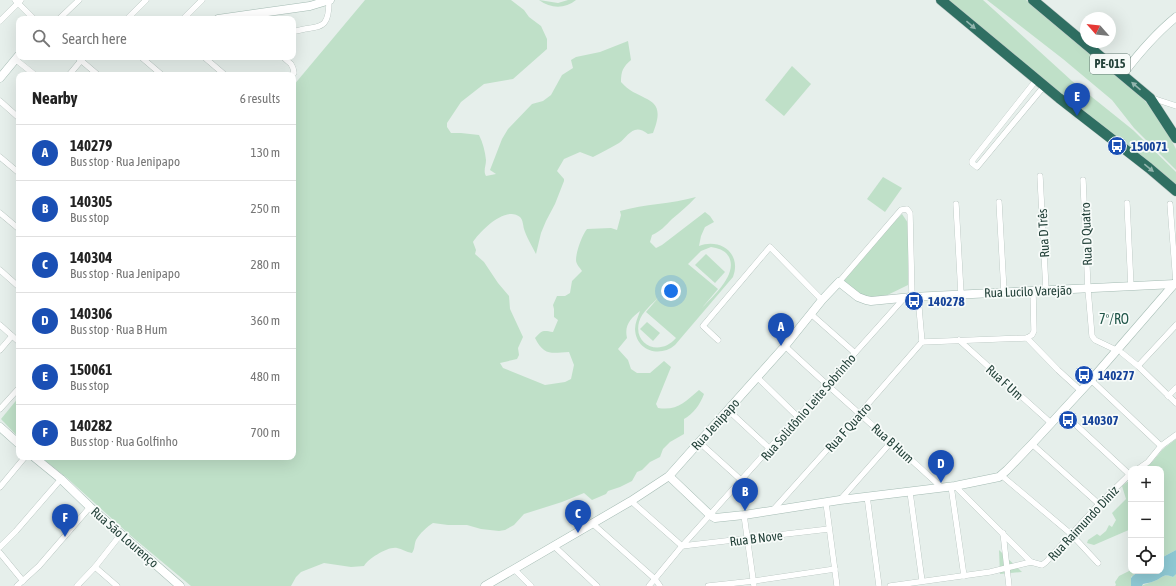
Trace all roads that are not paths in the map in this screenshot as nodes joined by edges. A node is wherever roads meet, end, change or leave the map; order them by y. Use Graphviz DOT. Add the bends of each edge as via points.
graph roads {
  1 [pos="79,0"];
  2 [pos="146,0"];
  3 [pos="202,0"];
  4 [pos="941,0"];
  5 [pos="1033,0"];
  6 [pos="18,1"];
  7 [pos="330,1"];
  8 [pos="31,16"];
  9 [pos="62,16"];
  10 [pos="130,16"];
  11 [pos="186,16"];
  12 [pos="244,16"];
  13 [pos="1176,17"];
  14 [pos="0,21"];
  15 [pos="296,31"];
  16 [pos="16,58"];
  17 [pos="20,60"];
  18 [pos="80,60"];
  19 [pos="83,60"];
  20 [pos="144,60"];
  21 [pos="208,60"];
  22 [pos="286,60"];
  23 [pos="32,72"];
  24 [pos="71,72"];
  25 [pos="95,72"];
  26 [pos="158,72"];
  27 [pos="222,72"];
  28 [pos="294,72"];
  29 [pos="1123,74"];
  30 [pos="0,78"];
  31 [pos="1041,82"];
  32 [pos="1150,98"];
  33 [pos="0,101"];
  34 [pos="1176,106"];
  35 [pos="16,115"];
  36 [pos="1176,138"];
  37 [pos="0,157"];
  38 [pos="16,170"];
  39 [pos="1040,176"];
  40 [pos="1083,180"];
  41 [pos="1176,191"];
  42 [pos="999,202"];
  43 [pos="1127,203"];
  44 [pos="956,204"];
  45 [pos="1170,204"];
  46 [pos="0,213"];
  47 [pos="16,226"];
  48 [pos="0,270"];
  49 [pos="839,282"];
  50 [pos="1176,283"];
  51 [pos="16,284"];
  52 [pos="1130,287"];
  53 [pos="1088,289"];
  54 [pos="1046,290"];
  55 [pos="1033,291"];
  56 [pos="1004,292"];
  57 [pos="961,294"];
  58 [pos="912,297"];
  59 [pos="822,300"];
  60 [pos="811,314"];
  61 [pos="0,325"];
  62 [pos="1176,325"];
  63 [pos="12,336"];
  64 [pos="1027,338"];
  65 [pos="16,339"];
  66 [pos="718,340"];
  67 [pos="959,340"];
  68 [pos="922,342"];
  69 [pos="785,346"];
  70 [pos="0,350"];
  71 [pos="855,352"];
  72 [pos="1119,352"];
  73 [pos="1138,366"];
  74 [pos="757,377"];
  75 [pos="1091,380"];
  76 [pos="826,386"];
  77 [pos="1176,388"];
  78 [pos="16,391"];
  79 [pos="1080,391"];
  80 [pos="1168,396"];
  81 [pos="1176,403"];
  82 [pos="0,409"];
  83 [pos="728,410"];
  84 [pos="1062,412"];
  85 [pos="860,413"];
  86 [pos="798,417"];
  87 [pos="1051,423"];
  88 [pos="0,427"];
  89 [pos="1176,435"];
  90 [pos="16,441"];
  91 [pos="892,441"];
  92 [pos="699,442"];
  93 [pos="1032,444"];
  94 [pos="1162,446"];
  95 [pos="770,449"];
  96 [pos="22,460"];
  97 [pos="38,460"];
  98 [pos="1142,466"];
  99 [pos="1128,471"];
  100 [pos="1002,474"];
  101 [pos="1128,475"];
  102 [pos="669,476"];
  103 [pos="61,479"];
  104 [pos="741,480"];
  105 [pos="953,486"];
  106 [pos="0,487"];
  107 [pos="941,487"];
  108 [pos="910,492"];
  109 [pos="867,496"];
  110 [pos="840,500"];
  111 [pos="632,501"];
  112 [pos="826,503"];
  113 [pos="1099,504"];
  114 [pos="90,507"];
  115 [pos="773,510"];
  116 [pos="710,515"];
  117 [pos="744,515"];
  118 [pos="593,524"];
  119 [pos="829,529"];
  120 [pos="1003,533"];
  121 [pos="121,534"];
  122 [pos="1071,534"];
  123 [pos="748,539"];
  124 [pos="682,546"];
  125 [pos="0,547"];
  126 [pos="555,547"];
  127 [pos="0,554"];
  128 [pos="1031,562"];
  129 [pos="1098,563"];
  130 [pos="95,567"];
  131 [pos="514,569"];
  132 [pos="835,569"];
  133 [pos="1007,569"];
  134 [pos="964,576"];
  135 [pos="655,580"];
  136 [pos="24,581"];
  137 [pos="922,581"];
  138 [pos="754,583"];
  139 [pos="17,586"];
  140 [pos="77,586"];
  141 [pos="117,586"];
  142 [pos="180,586"];
  143 [pos="485,586"];
  144 [pos="532,586"];
  145 [pos="597,586"];
  146 [pos="649,586"];
  147 [pos="660,586"];
  148 [pos="708,586"];
  149 [pos="837,586"];
  150 [pos="879,586"];
  151 [pos="890,586"];
  152 [pos="1008,586"];
  1 -- 9 [label="street"];
  2 -- 10 [label="street"];
  3 -- 11 [label="street"];
  4 -- 31 [label="highway, one-way"];
  5 -- 29 [label="highway, PE-015"];
  6 -- 8 [label="street"];
  6 -- 14 [label="street"];
  7 -- 12 [label="street"];
  7 -- 15 [label="street" via="329,12 323,25"];
  13 -- 29 [label="street" via="1145,46"];
  16 -- 30 [label="street"];
  17 -- 23 [label="street"];
  18 -- 24 [label="street"];
  19 -- 25 [label="street"];
  20 -- 26 [label="street"];
  21 -- 27 [label="street"];
  22 -- 28 [label="street"];
  32 -- 29 [label="highway, PE-015, one-way"];
  31 -- 31 [label="street" via="972,161 977,167"];
  31 -- 41 [label="highway, one-way"];
  32 -- 34 [label="street"];
  32 -- 36 [label="highway, PE-015"];
  33 -- 35 [label="street"];
  37 -- 38 [label="street"];
  39 -- 54 [label="street, Rua D Três"];
  40 -- 53 [label="street, Rua D Quatro"];
  42 -- 56 [label="street"];
  43 -- 52 [label="street"];
  44 -- 57 [label="street"];
  45 -- 50 [label="street"];
  46 -- 47 [label="street"];
  48 -- 51 [label="street"];
  49 -- 58 [label="street, Rua Lucilo Varejão" via="866,300"];
  49 -- 58 [label="street, Rua Jenipapo" via="901,210 907,209 910,213"];
  49 -- 59 [label="street, Rua Jenipapo"];
  50 -- 52 [label="street, Rua Lucilo Varejão"];
  50 -- 72 [label="street"];
  52 -- 53 [label="street, Rua Lucilo Varejão"];
  53 -- 54 [label="street, Rua Lucilo Varejão"];
  53 -- 72 [label="street, Rua D Quatro" via="1093,338"];
  54 -- 55 [label="street, Rua Lucilo Varejão"];
  55 -- 56 [label="street, Rua Lucilo Varejão"];
  55 -- 64 [label="street" via="1034,330"];
  56 -- 57 [label="street, Rua Lucilo Varejão"];
  57 -- 58 [label="street, Rua Lucilo Varejão"];
  58 -- 68 [label="street"];
  58 -- 71 [label="street, Rua Solidônio Leite Sobrinho"];
  59 -- 60 [label="street, Rua Jenipapo"];
  59 -- 66 [label="street" via="770,247 703,326"];
  60 -- 69 [label="street, Rua Jenipapo"];
  60 -- 71 [label="street"];
  61 -- 63 [label="street"];
  62 -- 73 [label="street"];
  63 -- 65 [label="street"];
  63 -- 70 [label="street"];
  64 -- 67 [label="street"];
  64 -- 79 [label="street"];
  67 -- 68 [label="street"];
  67 -- 87 [label="street, Rua F Um"];
  68 -- 85 [label="street, Rua F Quatro"];
  69 -- 74 [label="street, Rua Jenipapo"];
  69 -- 76 [label="street, Rua B Hum"];
  71 -- 76 [label="street, Rua Solidônio Leite Sobrinho"];
  72 -- 73 [label="street"];
  72 -- 75 [label="street"];
  73 -- 80 [label="street"];
  74 -- 83 [label="street, Rua Jenipapo"];
  74 -- 86 [label="street"];
  75 -- 79 [label="street"];
  75 -- 94 [label="street"];
  76 -- 85 [label="street, Rua B Hum"];
  76 -- 86 [label="street, Rua Solidônio Leite Sobrinho"];
  77 -- 80 [label="street"];
  78 -- 82 [label="street"];
  79 -- 84 [label="street"];
  80 -- 81 [label="street"];
  83 -- 92 [label="street, Rua Jenipapo"];
  83 -- 95 [label="street"];
  84 -- 87 [label="street"];
  84 -- 99 [label="street"];
  85 -- 91 [label="street, Rua B Hum"];
  85 -- 115 [label="street, Rua F Quatro"];
  86 -- 95 [label="street, Rua Solidônio Leite Sobrinho"];
  87 -- 93 [label="street"];
  88 -- 90 [label="street"];
  89 -- 94 [label="street"];
  91 -- 107 [label="street, Rua B Hum"];
  91 -- 110 [label="street"];
  92 -- 102 [label="street, Rua Jenipapo"];
  92 -- 104 [label="street"];
  93 -- 100 [label="street"];
  93 -- 113 [label="street"];
  94 -- 98 [label="street"];
  95 -- 104 [label="street, Rua Solidônio Leite Sobrinho"];
  96 -- 106 [label="street"];
  97 -- 103 [label="street, Rua São Lourenço"];
  100 -- 105 [label="street"];
  100 -- 122 [label="street"];
  101 -- 113 [label="street, Rua Raimundo Diniz"];
  102 -- 111 [label="street, Rua Jenipapo"];
  102 -- 116 [label="street"];
  103 -- 114 [label="street, Rua São Lourenço"];
  103 -- 125 [label="street"];
  104 -- 116 [label="street, Rua Solidônio Leite Sobrinho"];
  105 -- 107 [label="street"];
  105 -- 120 [label="street"];
  105 -- 134 [label="street"];
  107 -- 108 [label="street"];
  108 -- 109 [label="street"];
  108 -- 137 [label="street"];
  109 -- 110 [label="street"];
  109 -- 150 [label="street"];
  110 -- 112 [label="street"];
  111 -- 118 [label="street, Rua Jenipapo"];
  111 -- 124 [label="street"];
  112 -- 115 [label="street"];
  112 -- 119 [label="street"];
  113 -- 122 [label="street, Rua Raimundo Diniz"];
  114 -- 121 [label="street, Rua São Lourenço"];
  114 -- 136 [label="street"];
  115 -- 117 [label="street"];
  116 -- 117 [label="street" via="715,518"];
  116 -- 124 [label="street, Rua Solidônio Leite Sobrinho"];
  117 -- 123 [label="street"];
  118 -- 126 [label="street, Rua Jenipapo"];
  118 -- 135 [label="street"];
  119 -- 123 [label="street, Rua B Nove"];
  119 -- 132 [label="street"];
  120 -- 128 [label="street"];
  120 -- 133 [label="street"];
  121 -- 130 [label="street"];
  121 -- 142 [label="street, Rua São Lourenço"];
  122 -- 128 [label="street, Rua Raimundo Diniz" via="1044,564"];
  122 -- 129 [label="street"];
  123 -- 124 [label="street, Rua B Nove"];
  123 -- 138 [label="street"];
  124 -- 135 [label="street, Rua Solidônio Leite Sobrinho"];
  126 -- 131 [label="street, Rua Jenipapo"];
  126 -- 145 [label="street"];
  127 -- 136 [label="street"];
  128 -- 133 [label="street, Rua Raimundo Diniz"];
  130 -- 140 [label="street"];
  130 -- 141 [label="street"];
  131 -- 143 [label="street, Rua Jenipapo"];
  131 -- 144 [label="street"];
  132 -- 138 [label="street"];
  132 -- 149 [label="street"];
  133 -- 134 [label="street, Rua Raimundo Diniz"];
  133 -- 152 [label="street"];
  134 -- 137 [label="street, Rua Raimundo Diniz"];
  135 -- 146 [label="street, Rua Solidônio Leite Sobrinho"];
  135 -- 147 [label="street"];
  136 -- 139 [label="street"];
  137 -- 151 [label="street, Rua Raimundo Diniz"];
  138 -- 148 [label="street"];
}
